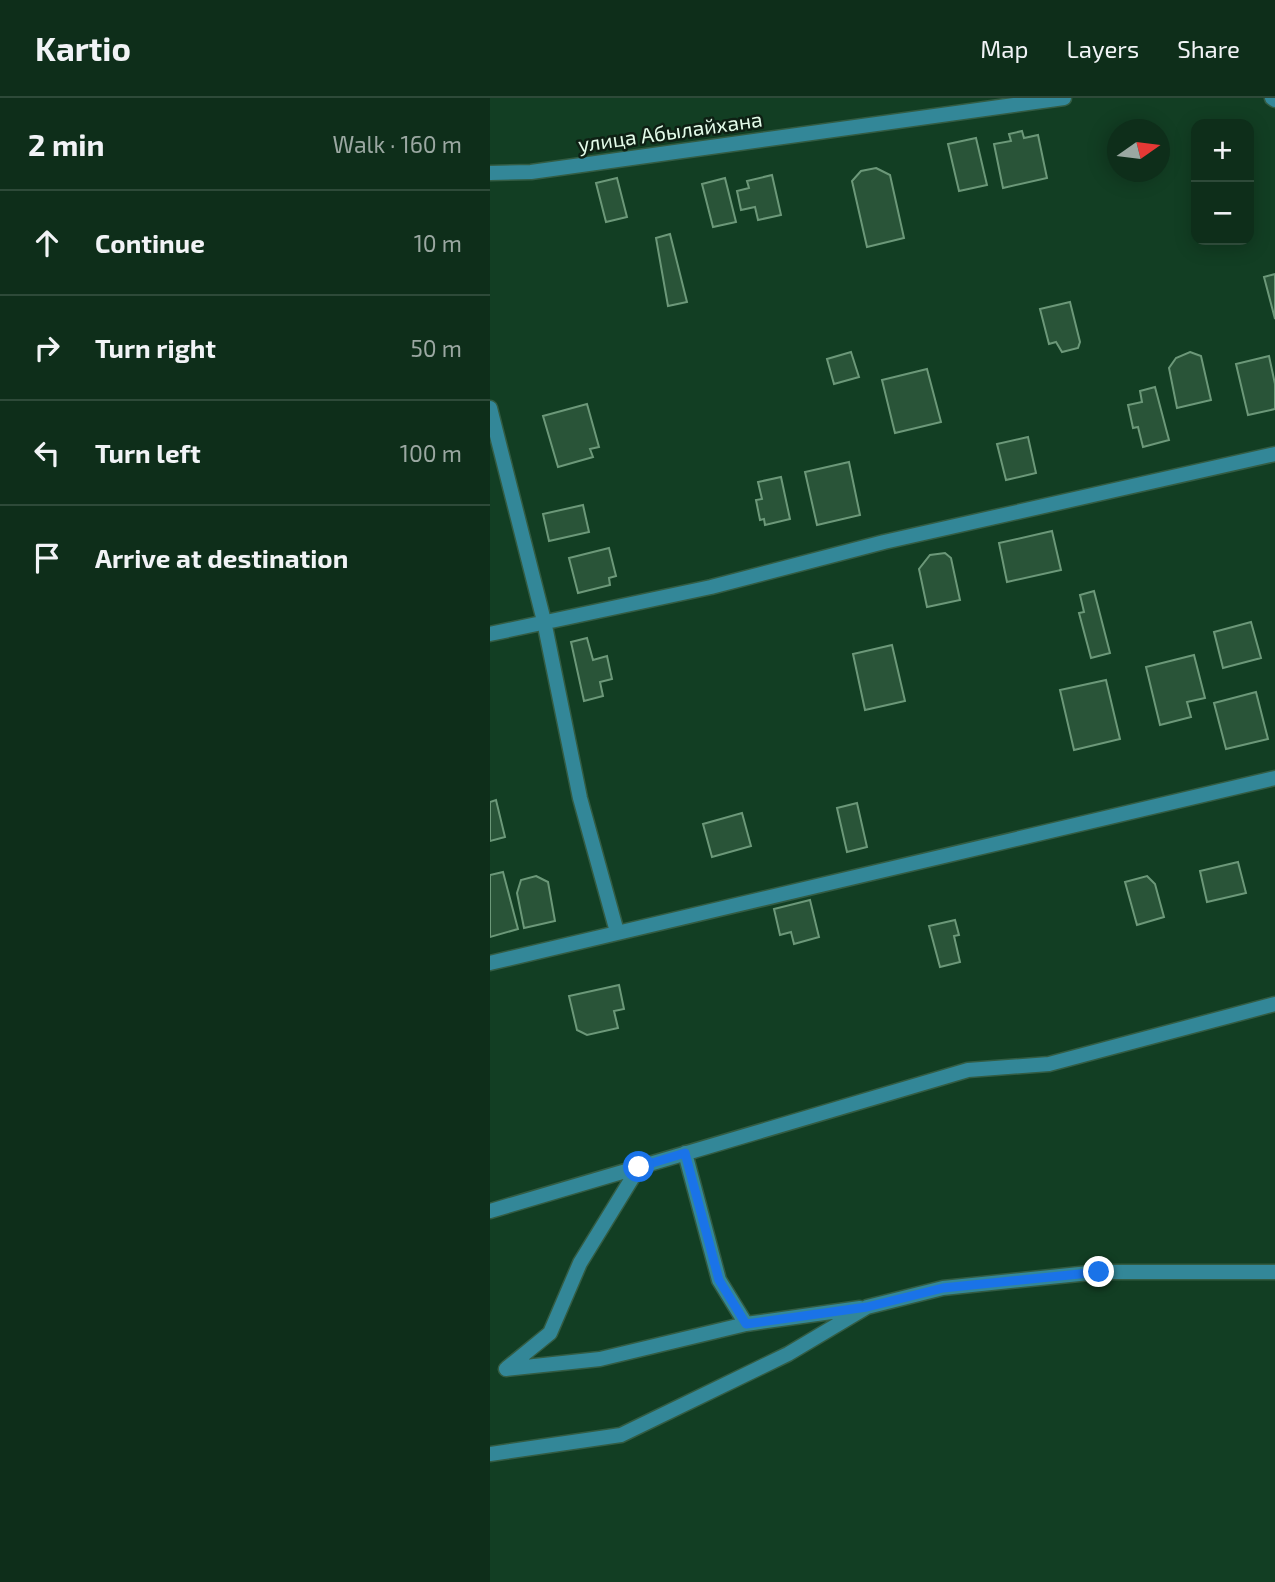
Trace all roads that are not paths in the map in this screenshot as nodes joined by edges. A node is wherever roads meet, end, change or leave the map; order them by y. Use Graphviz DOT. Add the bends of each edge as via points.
graph roads {
  1 [pos="1064,98"];
  2 [pos="490,173"];
  3 [pos="490,408"];
  4 [pos="1275,454"];
  5 [pos="544,621"];
  6 [pos="490,634"];
  7 [pos="1275,778"];
  8 [pos="617,932"];
  9 [pos="490,963"];
  10 [pos="1275,1004"];
  11 [pos="685,1153"];
  12 [pos="639,1167"];
  13 [pos="490,1211"];
  14 [pos="1275,1272"];
  15 [pos="867,1307"];
  16 [pos="746,1324"];
  17 [pos="490,1454"];
  1 -- 2 [label="street, улица Абылайхана" via="531,172"];
  3 -- 5 [label="street"];
  4 -- 5 [label="street" via="884,542 711,587"];
  5 -- 6 [label="street"];
  5 -- 8 [label="street" via="580,798"];
  7 -- 8 [label="street"];
  8 -- 9 [label="street"];
  10 -- 11 [label="street" via="1049,1064 968,1070"];
  11 -- 12 [label="street"];
  11 -- 16 [label="street" via="719,1280"];
  12 -- 13 [label="street"];
  12 -- 16 [label="street" via="580,1264 550,1333 506,1369 600,1359"];
  14 -- 15 [label="street" via="1099,1272 943,1288"];
  15 -- 16 [label="street"];
  15 -- 17 [label="street" via="788,1354 621,1435"];
}
